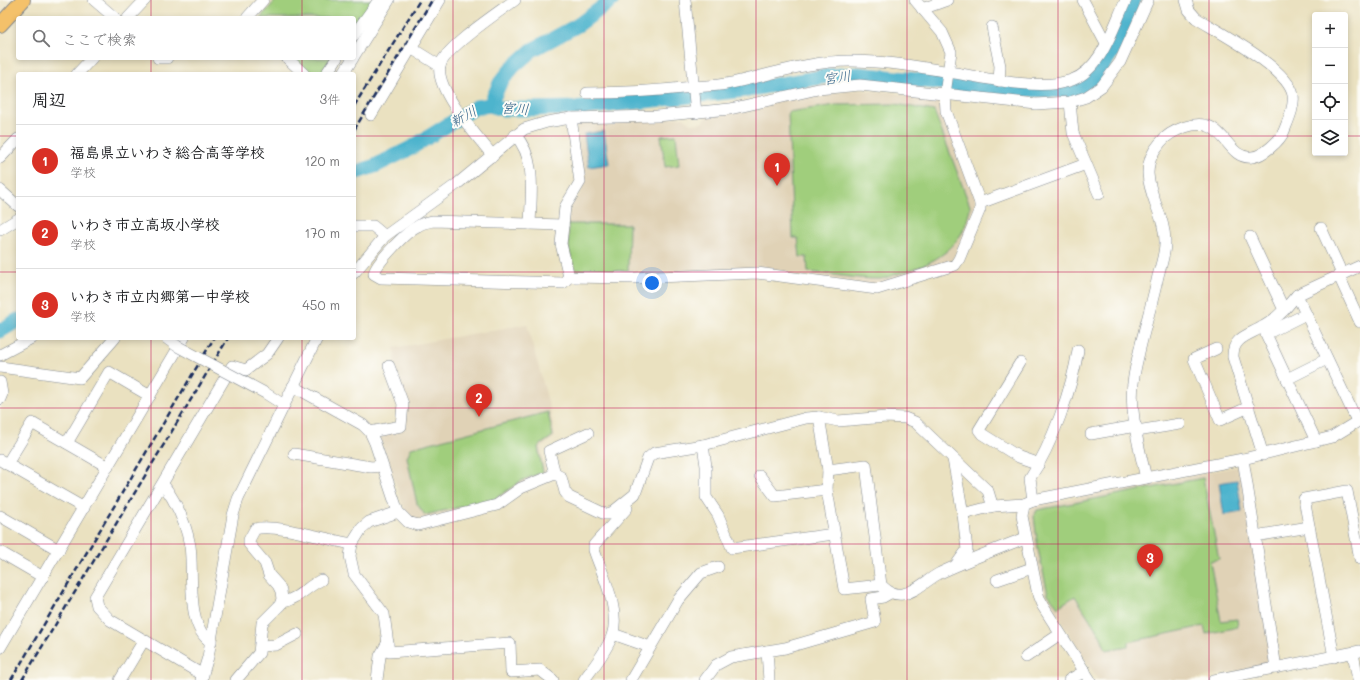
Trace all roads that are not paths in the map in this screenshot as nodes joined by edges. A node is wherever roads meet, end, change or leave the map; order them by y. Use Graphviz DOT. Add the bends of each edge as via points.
graph roads {
  1 [pos="23,0"];
  2 [pos="94,0"];
  3 [pos="144,0"];
  4 [pos="264,0"];
  5 [pos="440,0"];
  6 [pos="515,0"];
  7 [pos="686,0"];
  8 [pos="947,0"];
  9 [pos="1083,0"];
  10 [pos="1126,0"];
  11 [pos="1148,0"];
  12 [pos="1186,0"];
  13 [pos="385,1"];
  14 [pos="919,4"];
  15 [pos="112,16"];
  16 [pos="130,16"];
  17 [pos="249,16"];
  18 [pos="0,25"];
  19 [pos="992,27"];
  20 [pos="356,33"];
  21 [pos="1106,43"];
  22 [pos="411,48"];
  23 [pos="356,52"];
  24 [pos="90,60"];
  25 [pos="289,60"];
  26 [pos="336,60"];
  27 [pos="351,60"];
  28 [pos="440,66"];
  29 [pos="79,72"];
  30 [pos="302,72"];
  31 [pos="327,72"];
  32 [pos="344,72"];
  33 [pos="948,73"];
  34 [pos="999,81"];
  35 [pos="694,89"];
  36 [pos="946,92"];
  37 [pos="587,93"];
  38 [pos="1070,102"];
  39 [pos="695,110"];
  40 [pos="371,115"];
  41 [pos="571,118"];
  42 [pos="515,135"];
  43 [pos="16,141"];
  44 [pos="491,153"];
  45 [pos="0,158"];
  46 [pos="1086,164"];
  47 [pos="0,190"];
  48 [pos="1099,194"];
  49 [pos="980,203"];
  50 [pos="16,204"];
  51 [pos="424,207"];
  52 [pos="16,220"];
  53 [pos="433,221"];
  54 [pos="530,224"];
  55 [pos="563,225"];
  56 [pos="356,226"];
  57 [pos="1321,228"];
  58 [pos="0,230"];
  59 [pos="385,236"];
  60 [pos="1250,237"];
  61 [pos="1360,266"];
  62 [pos="356,271"];
  63 [pos="1340,275"];
  64 [pos="569,277"];
  65 [pos="1297,295"];
  66 [pos="1284,310"];
  67 [pos="1306,314"];
  68 [pos="1360,322"];
  69 [pos="28,340"];
  70 [pos="113,340"];
  71 [pos="168,340"];
  72 [pos="183,340"];
  73 [pos="277,340"];
  74 [pos="316,340"];
  75 [pos="1216,349"];
  76 [pos="1078,350"];
  77 [pos="0,355"];
  78 [pos="1327,359"];
  79 [pos="1020,363"];
  80 [pos="390,366"];
  81 [pos="0,367"];
  82 [pos="1287,379"];
  83 [pos="0,382"];
  84 [pos="293,386"];
  85 [pos="150,396"];
  86 [pos="0,399"];
  87 [pos="284,404"];
  88 [pos="1249,407"];
  89 [pos="819,417"];
  90 [pos="1358,421"];
  91 [pos="1180,424"];
  92 [pos="1136,429"];
  93 [pos="370,432"];
  94 [pos="588,433"];
  95 [pos="1091,434"];
  96 [pos="1316,441"];
  97 [pos="67,443"];
  98 [pos="703,445"];
  99 [pos="294,454"];
  100 [pos="1263,455"];
  101 [pos="953,459"];
  102 [pos="1244,460"];
  103 [pos="4,462"];
  104 [pos="1039,464"];
  105 [pos="382,466"];
  106 [pos="108,467"];
  107 [pos="828,470"];
  108 [pos="555,474"];
  109 [pos="760,476"];
  110 [pos="1146,478"];
  111 [pos="163,484"];
  112 [pos="827,490"];
  113 [pos="635,494"];
  114 [pos="1028,502"];
  115 [pos="994,506"];
  116 [pos="84,508"];
  117 [pos="398,512"];
  118 [pos="963,514"];
  119 [pos="0,516"];
  120 [pos="1310,527"];
  121 [pos="834,534"];
  122 [pos="1255,536"];
  123 [pos="1025,538"];
  124 [pos="352,544"];
  125 [pos="59,550"];
  126 [pos="0,552"];
  127 [pos="1360,558"];
  128 [pos="956,565"];
  129 [pos="718,567"];
  130 [pos="1032,568"];
  131 [pos="43,577"];
  132 [pos="321,580"];
  133 [pos="998,580"];
  134 [pos="881,585"];
  135 [pos="890,593"];
  136 [pos="281,603"];
  137 [pos="297,634"];
  138 [pos="613,634"];
  139 [pos="1060,634"];
  140 [pos="144,640"];
  141 [pos="211,642"];
  142 [pos="388,642"];
  143 [pos="261,646"];
  144 [pos="0,648"];
  145 [pos="650,648"];
  146 [pos="767,651"];
  147 [pos="1356,652"];
  148 [pos="1334,656"];
  149 [pos="1026,657"];
  150 [pos="1276,668"];
  151 [pos="1087,676"];
  152 [pos="202,678"];
  153 [pos="120,680"];
  154 [pos="236,680"];
  155 [pos="377,680"];
  156 [pos="554,680"];
  157 [pos="584,680"];
  158 [pos="630,680"];
  159 [pos="705,680"];
  160 [pos="769,680"];
  161 [pos="1069,680"];
  162 [pos="1214,680"];
  163 [pos="1358,680"];
  1 -- 18 [label="main road"];
  2 -- 15 [label="street"];
  3 -- 16 [label="street"];
  4 -- 17 [label="street"];
  5 -- 22 [label="street"];
  6 -- 28 [label="street" via="456,45"];
  7 -- 35 [label="street"];
  8 -- 14 [label="street"];
  9 -- 21 [label="street"];
  10 -- 21 [label="street"];
  11 -- 38 [label="street" via="1120,62 1102,86 1086,97"];
  12 -- 92 [label="street" via="1196,18 1281,74 1290,86 1293,104 1284,133 1260,156 1246,157 1238,153 1214,128 1204,124 1193,124 1167,136 1150,158 1148,183 1163,221 1165,246 1134,376 1132,397"];
  13 -- 20 [label="street"];
  13 -- 23 [label="street"];
  14 -- 33 [label="street" via="947,42 951,52"];
  19 -- 34 [label="street" via="1000,66"];
  21 -- 34 [label="street" via="1088,71 1070,81 1029,84"];
  22 -- 28 [label="street"];
  22 -- 40 [label="street"];
  24 -- 29 [label="street"];
  25 -- 30 [label="street"];
  26 -- 31 [label="street"];
  27 -- 32 [label="street"];
  28 -- 44 [label="street" via="443,87"];
  33 -- 34 [label="street"];
  33 -- 35 [label="street" via="885,63 826,62"];
  33 -- 36 [label="street"];
  35 -- 37 [label="street"];
  35 -- 39 [label="street"];
  36 -- 38 [label="street" via="1036,104"];
  36 -- 39 [label="street" via="860,85 836,86 730,109"];
  36 -- 49 [label="street" via="948,122"];
  38 -- 46 [label="street" via="1073,134"];
  39 -- 41 [label="street" via="636,118"];
  41 -- 42 [label="street" via="547,122 524,129"];
  41 -- 55 [label="street" via="580,182 565,207"];
  42 -- 44 [label="street"];
  42 -- 54 [label="street" via="520,141 531,172"];
  43 -- 45 [label="street"];
  44 -- 51 [label="street" via="457,184"];
  46 -- 48 [label="street"];
  46 -- 49 [label="street"];
  47 -- 50 [label="street"];
  49 -- 64 [label="street" via="980,210 955,265 877,289 757,273 633,278"];
  51 -- 53 [label="street"];
  51 -- 59 [label="street"];
  52 -- 58 [label="street"];
  53 -- 54 [label="street"];
  53 -- 64 [label="street" via="417,226 399,242 376,267 376,277 563,283"];
  54 -- 55 [label="street"];
  55 -- 64 [label="street" via="561,244"];
  56 -- 59 [label="street" via="373,226"];
  57 -- 63 [label="street"];
  59 -- 62 [label="street"];
  60 -- 66 [label="street"];
  61 -- 63 [label="street"];
  63 -- 65 [label="street"];
  63 -- 68 [label="street"];
  65 -- 66 [label="street"];
  65 -- 67 [label="street"];
  66 -- 88 [label="street" via="1265,326 1239,339 1232,349"];
  67 -- 78 [label="street"];
  67 -- 82 [label="street" via="1266,334"];
  69 -- 77 [label="street"];
  70 -- 81 [label="street" via="80,378"];
  71 -- 87 [label="street, bridge"];
  72 -- 85 [label="street"];
  73 -- 111 [label="street" via="267,354 246,370 232,366"];
  74 -- 84 [label="street"];
  75 -- 88 [label="street" via="1194,359 1220,420"];
  76 -- 104 [label="street" via="1074,374"];
  78 -- 82 [label="street"];
  78 -- 90 [label="street"];
  79 -- 104 [label="street" via="979,430 1019,457"];
  80 -- 93 [label="street" via="402,404 401,426"];
  82 -- 96 [label="street"];
  83 -- 86 [label="street"];
  84 -- 87 [label="street"];
  84 -- 93 [label="street" via="363,425"];
  85 -- 97 [label="street" via="110,372"];
  85 -- 106 [label="street"];
  87 -- 141 [label="street" via="238,499 233,515"];
  88 -- 100 [label="street"];
  89 -- 98 [label="street" via="806,418"];
  89 -- 101 [label="street" via="838,421 905,418 915,422"];
  89 -- 107 [label="street"];
  90 -- 96 [label="street" via="1340,433"];
  91 -- 92 [label="street"];
  92 -- 95 [label="street"];
  92 -- 110 [label="street"];
  93 -- 105 [label="street"];
  94 -- 108 [label="street" via="549,451"];
  96 -- 100 [label="street"];
  97 -- 103 [label="street" via="32,423"];
  97 -- 106 [label="street"];
  98 -- 113 [label="street" via="650,455"];
  98 -- 121 [label="street" via="706,497 718,515 732,548"];
  99 -- 105 [label="street" via="371,468"];
  100 -- 102 [label="street"];
  101 -- 115 [label="street" via="988,491"];
  101 -- 118 [label="street"];
  102 -- 110 [label="street"];
  102 -- 122 [label="street"];
  103 -- 116 [label="street"];
  104 -- 114 [label="street" via="1030,478"];
  105 -- 117 [label="street"];
  106 -- 116 [label="street"];
  107 -- 112 [label="street"];
  107 -- 134 [label="street" via="866,465"];
  108 -- 113 [label="street" via="561,477 569,497 605,514 614,512"];
  108 -- 117 [label="street" via="521,488 497,505 418,525 408,522"];
  109 -- 112 [label="street" via="775,496"];
  110 -- 114 [label="street"];
  111 -- 140 [label="street" via="95,598 97,606 110,620"];
  111 -- 141 [label="street" via="172,496 182,519 191,554 193,606 203,638"];
  112 -- 121 [label="street"];
  113 -- 138 [label="street" via="628,506 594,545 614,608"];
  114 -- 115 [label="street"];
  114 -- 123 [label="street" via="1022,516"];
  115 -- 118 [label="street"];
  116 -- 125 [label="street"];
  117 -- 124 [label="street" via="369,522"];
  118 -- 128 [label="street" via="966,550"];
  119 -- 125 [label="street"];
  120 -- 122 [label="street"];
  120 -- 127 [label="street" via="1304,499 1347,491"];
  120 -- 148 [label="street"];
  121 -- 134 [label="street" via="844,589"];
  122 -- 150 [label="street"];
  123 -- 128 [label="street"];
  123 -- 130 [label="street"];
  124 -- 136 [label="street" via="281,529 254,529 249,544 265,563 269,575 278,585"];
  124 -- 142 [label="street" via="350,556 354,574 384,614"];
  125 -- 131 [label="street"];
  126 -- 131 [label="street"];
  128 -- 135 [label="street" via="910,592"];
  129 -- 145 [label="street" via="701,573 678,600"];
  130 -- 133 [label="street"];
  130 -- 139 [label="street" via="1042,605"];
  131 -- 144 [label="street"];
  132 -- 136 [label="street" via="298,597"];
  134 -- 135 [label="street"];
  135 -- 146 [label="street" via="871,599 875,622"];
  136 -- 143 [label="street" via="262,623"];
  137 -- 143 [label="street" via="276,645"];
  138 -- 145 [label="street"];
  138 -- 157 [label="street" via="606,649"];
  139 -- 149 [label="street"];
  139 -- 151 [label="street"];
  140 -- 152 [label="street"];
  140 -- 153 [label="street"];
  141 -- 152 [label="street"];
  142 -- 155 [label="street" via="380,656"];
  142 -- 156 [label="street" via="389,652 510,643 511,672 540,670"];
  143 -- 154 [label="street" via="259,654"];
  145 -- 158 [label="street"];
  146 -- 159 [label="street" via="723,660"];
  146 -- 160 [label="street"];
  147 -- 148 [label="street"];
  147 -- 163 [label="street"];
  148 -- 150 [label="street"];
  150 -- 162 [label="street"];
  151 -- 161 [label="street"];
}
